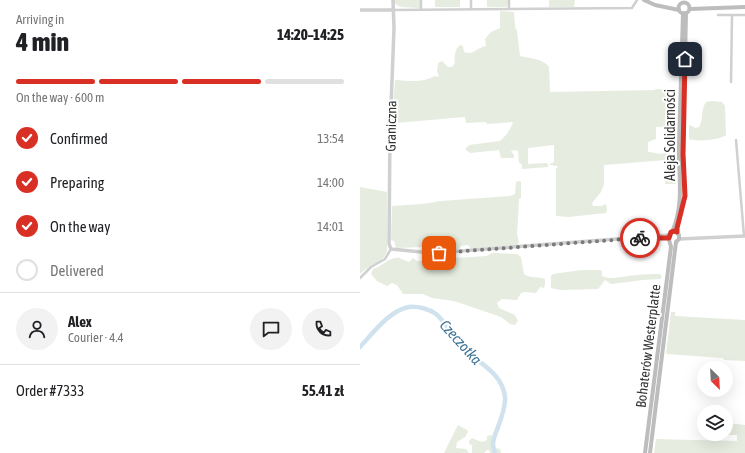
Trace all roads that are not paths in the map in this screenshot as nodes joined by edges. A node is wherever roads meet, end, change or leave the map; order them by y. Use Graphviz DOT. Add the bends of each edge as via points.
graph roads {
  1 [pos="393,0"];
  2 [pos="421,0"];
  3 [pos="471,0"];
  4 [pos="509,0"];
  5 [pos="637,0"];
  6 [pos="644,0"];
  7 [pos="686,3"];
  8 [pos="745,7"];
  9 [pos="471,9"];
  10 [pos="509,9"];
  11 [pos="360,10"];
  12 [pos="393,10"];
  13 [pos="421,10"];
  14 [pos="682,10"];
  15 [pos="718,15"];
  16 [pos="732,15"];
  17 [pos="745,15"];
  18 [pos="731,82"];
  19 [pos="736,140"];
  20 [pos="745,236"];
  21 [pos="674,237"];
  22 [pos="392,250"];
  23 [pos="360,278"];
  24 [pos="646,453"];
  25 [pos="650,453"];
  1 -- 12 [label="street, Graniczna"];
  2 -- 13 [label="street"];
  3 -- 9 [label="street"];
  4 -- 10 [label="street"];
  5 -- 10 [label="street" via="632,8"];
  6 -- 14 [label="main road"];
  7 -- 8 [label="main road" via="711,8"];
  7 -- 14 [label="main road"];
  7 -- 14 [label="main road"];
  9 -- 10 [label="street"];
  9 -- 13 [label="street"];
  11 -- 12 [label="street"];
  12 -- 13 [label="street"];
  12 -- 22 [label="street, Graniczna" via="389,244"];
  14 -- 21 [label="main road, Aleja Solidarności" via="679,154 681,194"];
  15 -- 16 [label="street"];
  16 -- 17 [label="street"];
  16 -- 18 [label="street"];
  19 -- 20 [label="street"];
  20 -- 21 [label="street"];
  21 -- 22 [label="street" via="431,253"];
  21 -- 24 [label="main road, Bohaterów Westerplatte"];
  21 -- 25 [label="main road, Bohaterów Westerplatte"];
  22 -- 23 [label="street" via="385,259 371,267"];
}
